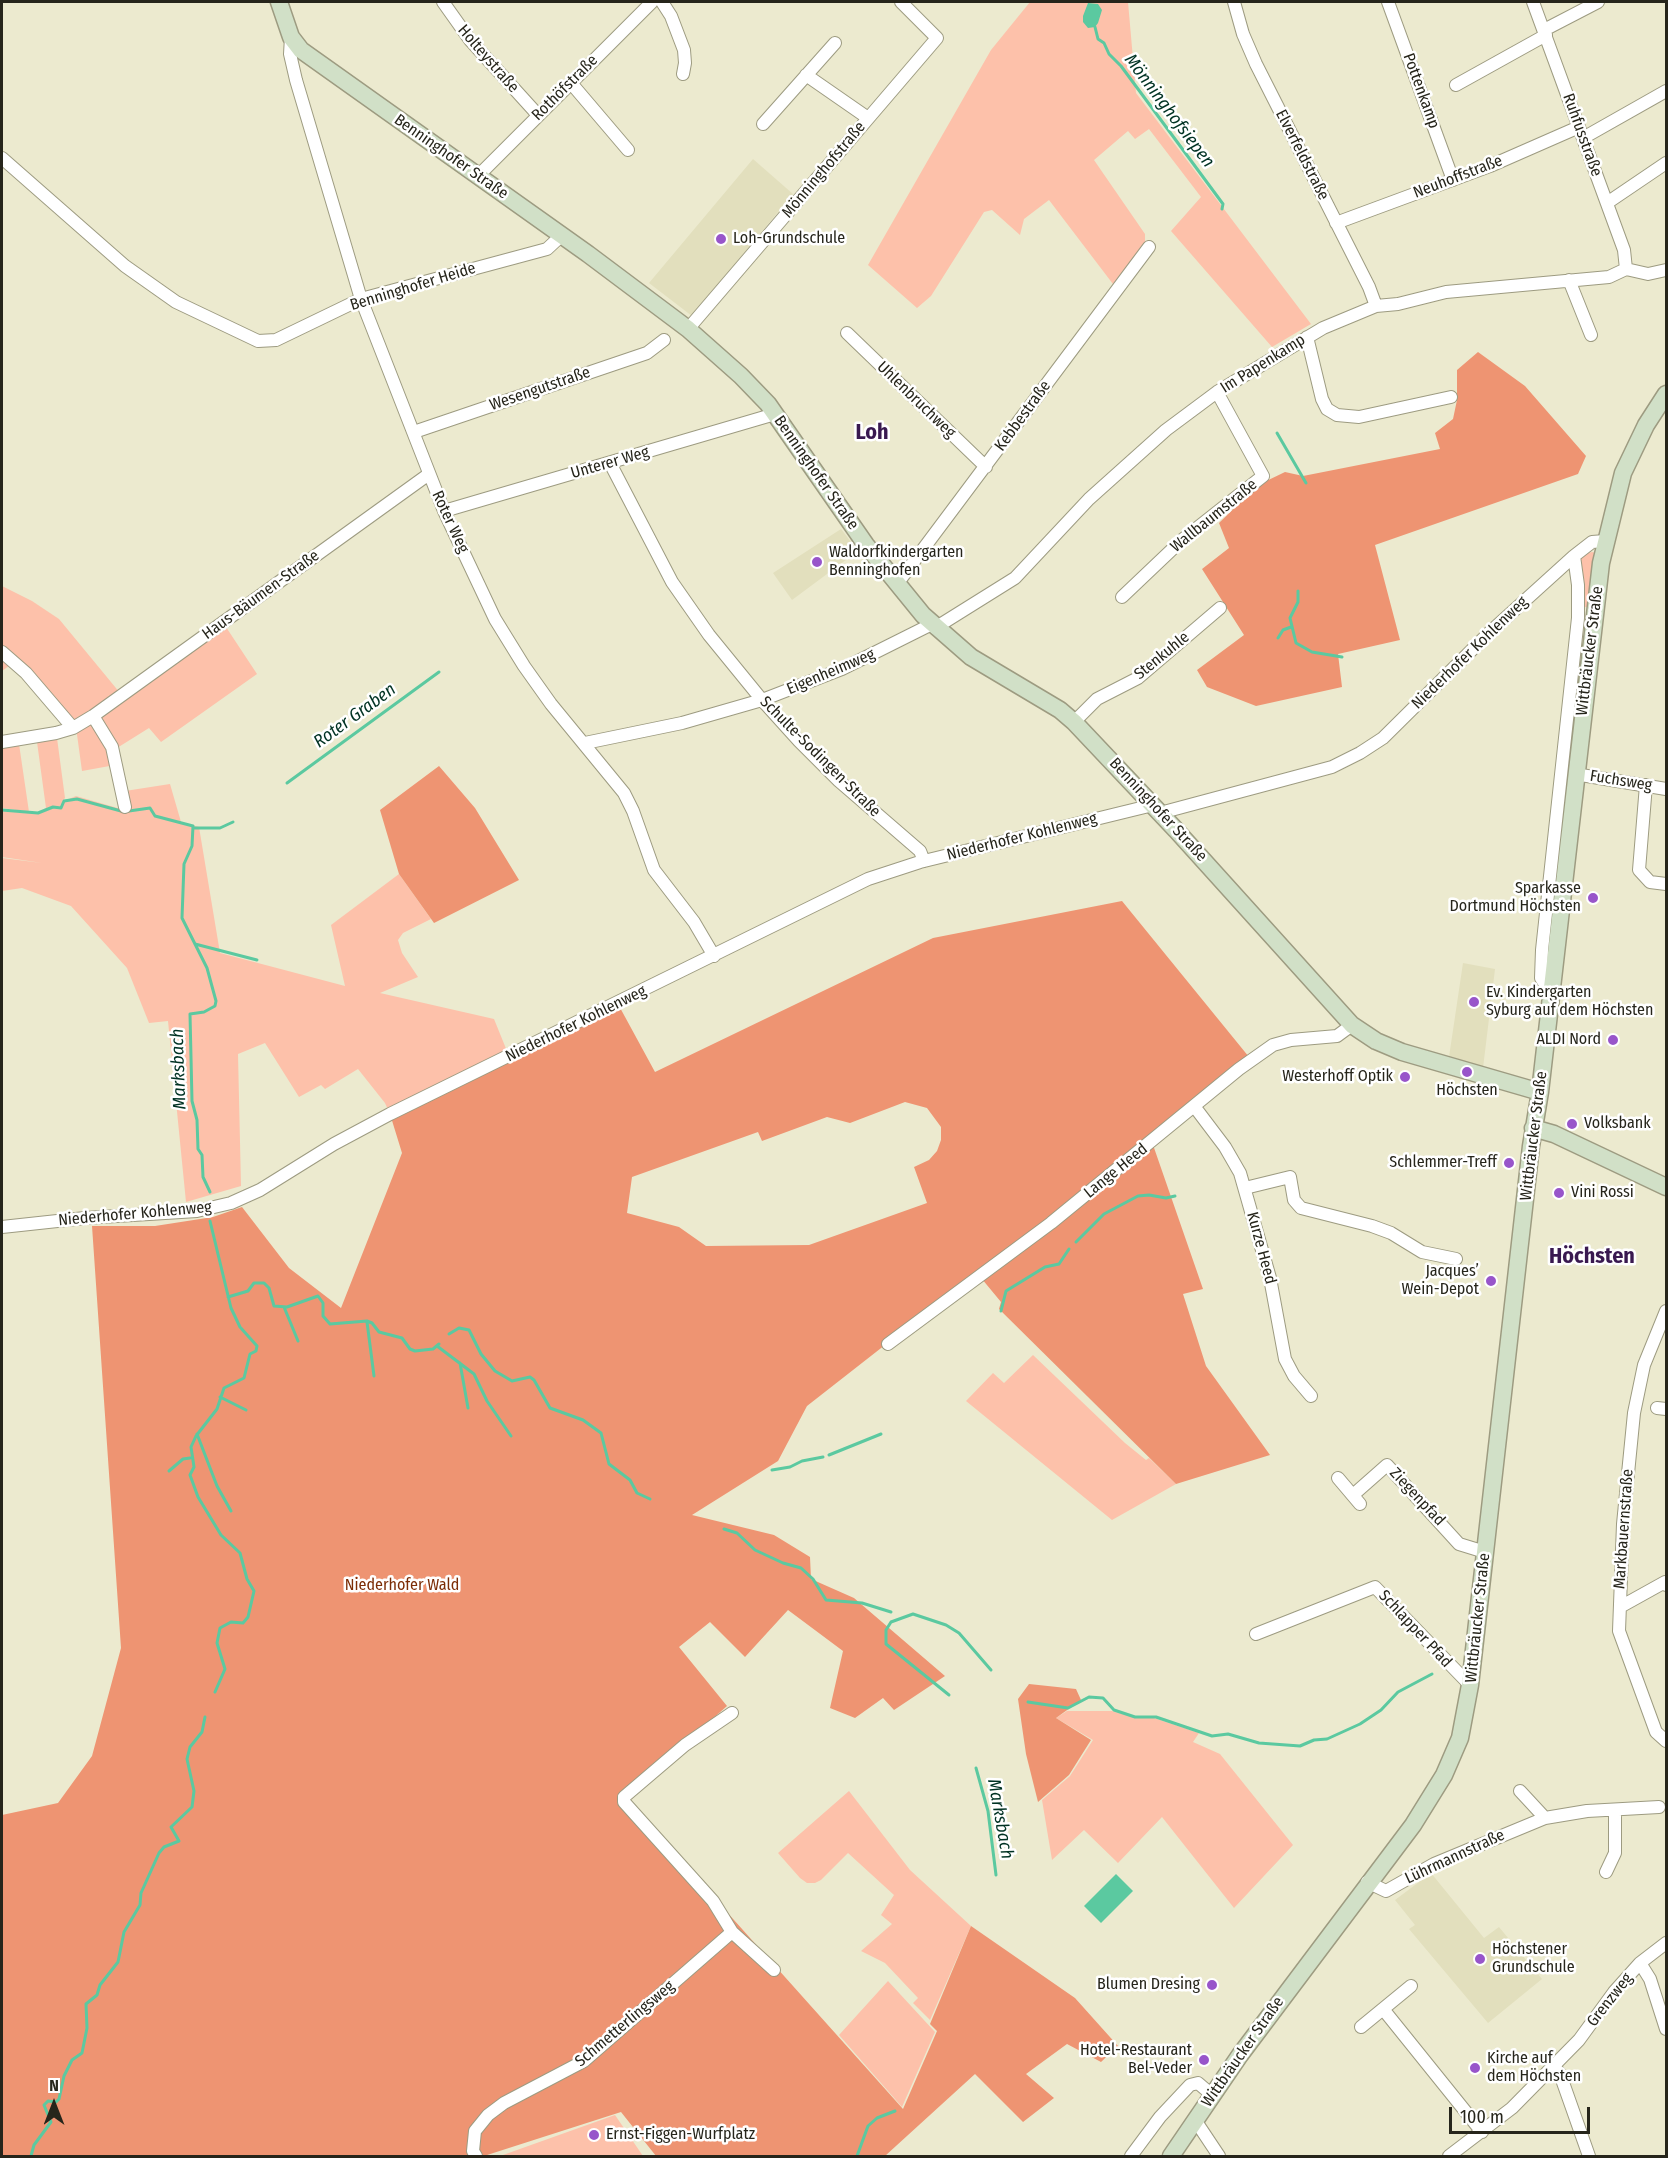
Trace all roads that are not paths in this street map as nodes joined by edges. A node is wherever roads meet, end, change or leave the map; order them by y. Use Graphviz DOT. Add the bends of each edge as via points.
graph roads {
  1 [pos="279,2"];
  2 [pos="442,2"];
  3 [pos="662,2"];
  4 [pos="901,2"];
  5 [pos="1234,2"];
  6 [pos="1388,2"];
  7 [pos="1533,2"];
  8 [pos="1598,2"];
  9 [pos="643,4"];
  10 [pos="1545,33"];
  11 [pos="291,37"];
  12 [pos="835,42"];
  13 [pos="682,74"];
  14 [pos="806,75"];
  15 [pos="571,83"];
  16 [pos="1456,85"];
  17 [pos="1666,91"];
  18 [pos="538,115"];
  19 [pos="868,118"];
  20 [pos="764,124"];
  21 [pos="1581,133"];
  22 [pos="628,150"];
  23 [pos="2,158"];
  24 [pos="1666,163"];
  25 [pos="478,176"];
  26 [pos="1454,180"];
  27 [pos="1607,203"];
  28 [pos="1336,223"];
  29 [pos="562,235"];
  30 [pos="1149,247"];
  31 [pos="1626,269"];
  32 [pos="1666,270"];
  33 [pos="1569,280"];
  34 [pos="361,299"];
  35 [pos="1376,306"];
  36 [pos="688,329"];
  37 [pos="847,333"];
  38 [pos="1591,335"];
  39 [pos="1307,337"];
  40 [pos="664,340"];
  41 [pos="1217,392"];
  42 [pos="1666,394"];
  43 [pos="1451,397"];
  44 [pos="775,414"];
  45 [pos="414,432"];
  46 [pos="610,463"];
  47 [pos="986,467"];
  48 [pos="429,474"];
  49 [pos="444,511"];
  50 [pos="1605,541"];
  51 [pos="1569,560"];
  52 [pos="897,584"];
  53 [pos="1122,597"];
  54 [pos="1220,608"];
  55 [pos="934,626"];
  56 [pos="2,652"];
  57 [pos="762,700"];
  58 [pos="93,716"];
  59 [pos="1074,722"];
  60 [pos="73,728"];
  61 [pos="2,742"];
  62 [pos="585,743"];
  63 [pos="1575,774"];
  64 [pos="1646,785"];
  65 [pos="1666,789"];
  66 [pos="124,807"];
  67 [pos="1157,809"];
  68 [pos="924,861"];
  69 [pos="1666,884"];
  70 [pos="714,956"];
  71 [pos="1550,992"];
  72 [pos="1352,1025"];
  73 [pos="1540,1092"];
  74 [pos="1194,1106"];
  75 [pos="1533,1128"];
  76 [pos="1666,1187"];
  77 [pos="1245,1188"];
  78 [pos="2,1227"];
  79 [pos="1456,1259"];
  80 [pos="1666,1311"];
  81 [pos="888,1344"];
  82 [pos="1311,1396"];
  83 [pos="1338,1478"];
  84 [pos="1485,1552"];
  85 [pos="1666,1585"];
  86 [pos="1620,1607"];
  87 [pos="1256,1634"];
  88 [pos="1470,1685"];
  89 [pos="732,1713"];
  90 [pos="1666,1742"];
  91 [pos="1520,1791"];
  92 [pos="1659,1807"];
  93 [pos="1615,1810"];
  94 [pos="1545,1818"];
  95 [pos="1606,1872"];
  96 [pos="1367,1882"];
  97 [pos="732,1932"];
  98 [pos="1666,1943"];
  99 [pos="1640,1963"];
  100 [pos="774,1970"];
  101 [pos="1411,1986"];
  102 [pos="1383,2009"];
  103 [pos="1360,2027"];
  104 [pos="1666,2030"];
  105 [pos="1554,2066"];
  106 [pos="1212,2095"];
  107 [pos="1195,2120"];
  108 [pos="1482,2132"];
  109 [pos="476,2157"];
  110 [pos="1131,2157"];
  111 [pos="1171,2157"];
  112 [pos="1220,2157"];
  113 [pos="1449,2157"];
  114 [pos="1589,2157"];
  1 -- 11 [label="main road, Benninghofer Straße"];
  2 -- 18 [label="street, Holteystraße" via="470,40"];
  3 -- 13 [label="street" via="684,51"];
  4 -- 19 [label="street, Mönninghofstraße" via="938,38"];
  5 -- 28 [label="street, Elverfeldstraße" via="1251,54"];
  6 -- 26 [label="street, Pottenkamp"];
  7 -- 10 [label="street, Ruhfusstraße"];
  8 -- 10 [label="street"];
  9 -- 15 [label="street, Rothöfstraße"];
  10 -- 16 [label="street"];
  10 -- 21 [label="street, Ruhfusstraße"];
  11 -- 25 [label="main road, Benninghofer Straße" via="308,55"];
  11 -- 34 [label="street, Roter Weg" via="296,80"];
  12 -- 14 [label="street"];
  14 -- 19 [label="street"];
  14 -- 20 [label="street"];
  15 -- 18 [label="street, Rothöfstraße"];
  15 -- 22 [label="street"];
  17 -- 21 [label="street, Neuhoffstraße"];
  18 -- 25 [label="street, Rothöfstraße"];
  19 -- 36 [label="street, Mönninghofstraße"];
  21 -- 26 [label="street, Neuhoffstraße"];
  21 -- 27 [label="street, Ruhfusstraße"];
  23 -- 34 [label="street, Benninghofer Heide" via="125,266 176,302 258,341 276,340"];
  24 -- 27 [label="street"];
  25 -- 29 [label="main road, Benninghofer Straße"];
  26 -- 28 [label="street, Neuhoffstraße"];
  27 -- 31 [label="street, Ruhfusstraße" via="1624,250"];
  28 -- 35 [label="street, Elverfeldstraße"];
  29 -- 34 [label="street, Benninghofer Heide" via="547,249"];
  29 -- 36 [label="main road, Benninghofer Straße"];
  30 -- 47 [label="street, Kebbestraße"];
  31 -- 32 [label="street, Im Papenkamp" via="1648,274"];
  31 -- 33 [label="street, Im Papenkamp" via="1609,277"];
  33 -- 35 [label="street, Im Papenkamp" via="1458,290"];
  33 -- 38 [label="street"];
  34 -- 45 [label="street, Roter Weg"];
  35 -- 39 [label="street, Im Papenkamp"];
  36 -- 44 [label="main road, Benninghofer Straße" via="741,376"];
  37 -- 47 [label="street, Uhlenbruchweg"];
  39 -- 41 [label="street, Im Papenkamp"];
  39 -- 43 [label="street" via="1322,399 1337,416 1359,417"];
  40 -- 45 [label="street, Wesengutstraße" via="647,353"];
  41 -- 53 [label="street, Wallbaumstraße" via="1263,476 1182,540"];
  41 -- 55 [label="street, Im Papenkamp" via="1158,437 1089,499 1009,584"];
  42 -- 50 [label="main road, Wittbräucker Straße" via="1646,424 1623,473"];
  44 -- 46 [label="street, Unterer Weg"];
  44 -- 52 [label="main road, Benninghofer Straße"];
  45 -- 48 [label="street, Roter Weg"];
  46 -- 49 [label="street, Unterer Weg"];
  46 -- 57 [label="street, Schulte-Sodingen-Straße" via="672,582"];
  47 -- 52 [label="street, Kebbestraße"];
  48 -- 49 [label="street, Roter Weg"];
  48 -- 58 [label="street, Haus-Bäumen-Straße"];
  49 -- 62 [label="street, Roter Weg" via="495,618 524,666 550,704"];
  50 -- 51 [label="street, Niederhofer Kohlenweg" via="1592,542"];
  50 -- 63 [label="main road, Wittbräucker Straße"];
  51 -- 67 [label="street, Niederhofer Kohlenweg" via="1383,738 1360,753 1332,766"];
  51 -- 71 [label="street, Wittbräucker Straße" via="1578,585 1578,618 1542,950 1541,978"];
  52 -- 55 [label="main road, Benninghofer Straße"];
  54 -- 59 [label="street, Stenkuhle" via="1138,678 1097,699"];
  55 -- 57 [label="street, Eigenheimweg" via="842,669"];
  55 -- 59 [label="main road, Benninghofer Straße" via="971,657"];
  56 -- 60 [label="street" via="26,673"];
  57 -- 62 [label="street, Eigenheimweg" via="682,723"];
  57 -- 68 [label="street, Schulte-Sodingen-Straße" via="839,781 920,851"];
  58 -- 60 [label="street, Haus-Bäumen-Straße"];
  58 -- 66 [label="street" via="112,747"];
  59 -- 67 [label="main road, Benninghofer Straße"];
  60 -- 61 [label="street, Haus-Bäumen-Straße"];
  62 -- 70 [label="street, Roter Weg" via="624,793 654,870 694,922"];
  63 -- 64 [label="street, Fuchsweg"];
  63 -- 71 [label="main road, Wittbräucker Straße"];
  64 -- 65 [label="street, Fuchsweg"];
  64 -- 69 [label="street" via="1639,870 1650,882"];
  67 -- 68 [label="street, Niederhofer Kohlenweg"];
  67 -- 72 [label="main road, Benninghofer Straße"];
  68 -- 70 [label="street, Niederhofer Kohlenweg" via="868,879"];
  70 -- 78 [label="street, Niederhofer Kohlenweg" via="370,1124 260,1190 231,1203 197,1211"];
  71 -- 73 [label="main road, Wittbräucker Straße"];
  72 -- 73 [label="main road, Benninghofer Straße" via="1402,1052"];
  72 -- 74 [label="street, Lange Heed" via="1337,1036 1273,1045"];
  73 -- 75 [label="main road, Wittbräucker Straße"];
  74 -- 77 [label="street, Kurze Heed" via="1225,1147"];
  74 -- 81 [label="street, Lange Heed" via="1059,1216"];
  75 -- 76 [label="main road" via="1554,1134"];
  75 -- 84 [label="main road, Wittbräucker Straße"];
  77 -- 79 [label="street" via="1290,1177 1294,1200 1301,1208 1372,1226 1422,1252"];
  77 -- 82 [label="street, Kurze Heed" via="1270,1278 1285,1359"];
  80 -- 86 [label="street, Markbauernstraße" via="1644,1365 1634,1413"];
  83 -- 84 [label="street, Ziegenpfad" via="1357,1500 1387,1465 1459,1544"];
  84 -- 88 [label="main road, Wittbräucker Straße"];
  85 -- 86 [label="street" via="1665,1582"];
  86 -- 90 [label="street, Markbauernstraße" via="1619,1631 1656,1732"];
  87 -- 88 [label="street, Schlapper Pfad" via="1375,1587"];
  88 -- 96 [label="main road, Wittbräucker Straße" via="1460,1738 1444,1775 1413,1825"];
  89 -- 97 [label="street" via="685,1745 624,1797 624,1802 713,1901"];
  91 -- 94 [label="street"];
  92 -- 93 [label="street, Lührmannstraße"];
  93 -- 94 [label="street, Lührmannstraße"];
  93 -- 95 [label="street" via="1615,1853"];
  94 -- 96 [label="street, Lührmannstraße" via="1434,1864 1386,1891"];
  96 -- 106 [label="main road, Wittbräucker Straße"];
  97 -- 100 [label="street"];
  97 -- 109 [label="street, Schmetterlingsweg" via="584,2061 488,2115 475,2131"];
  98 -- 99 [label="street, Grenzweg"];
  99 -- 104 [label="street" via="1650,1979"];
  99 -- 105 [label="street, Grenzweg"];
  101 -- 102 [label="street"];
  102 -- 103 [label="street"];
  102 -- 108 [label="street"];
  105 -- 108 [label="street, Grenzweg"];
  105 -- 114 [label="street"];
  106 -- 107 [label="main road, Wittbräucker Straße"];
  106 -- 110 [label="street" via="1198,2083 1190,2085"];
  107 -- 111 [label="main road, Wittbräucker Straße"];
  107 -- 112 [label="street"];
  108 -- 113 [label="street, Grenzweg"];
}
